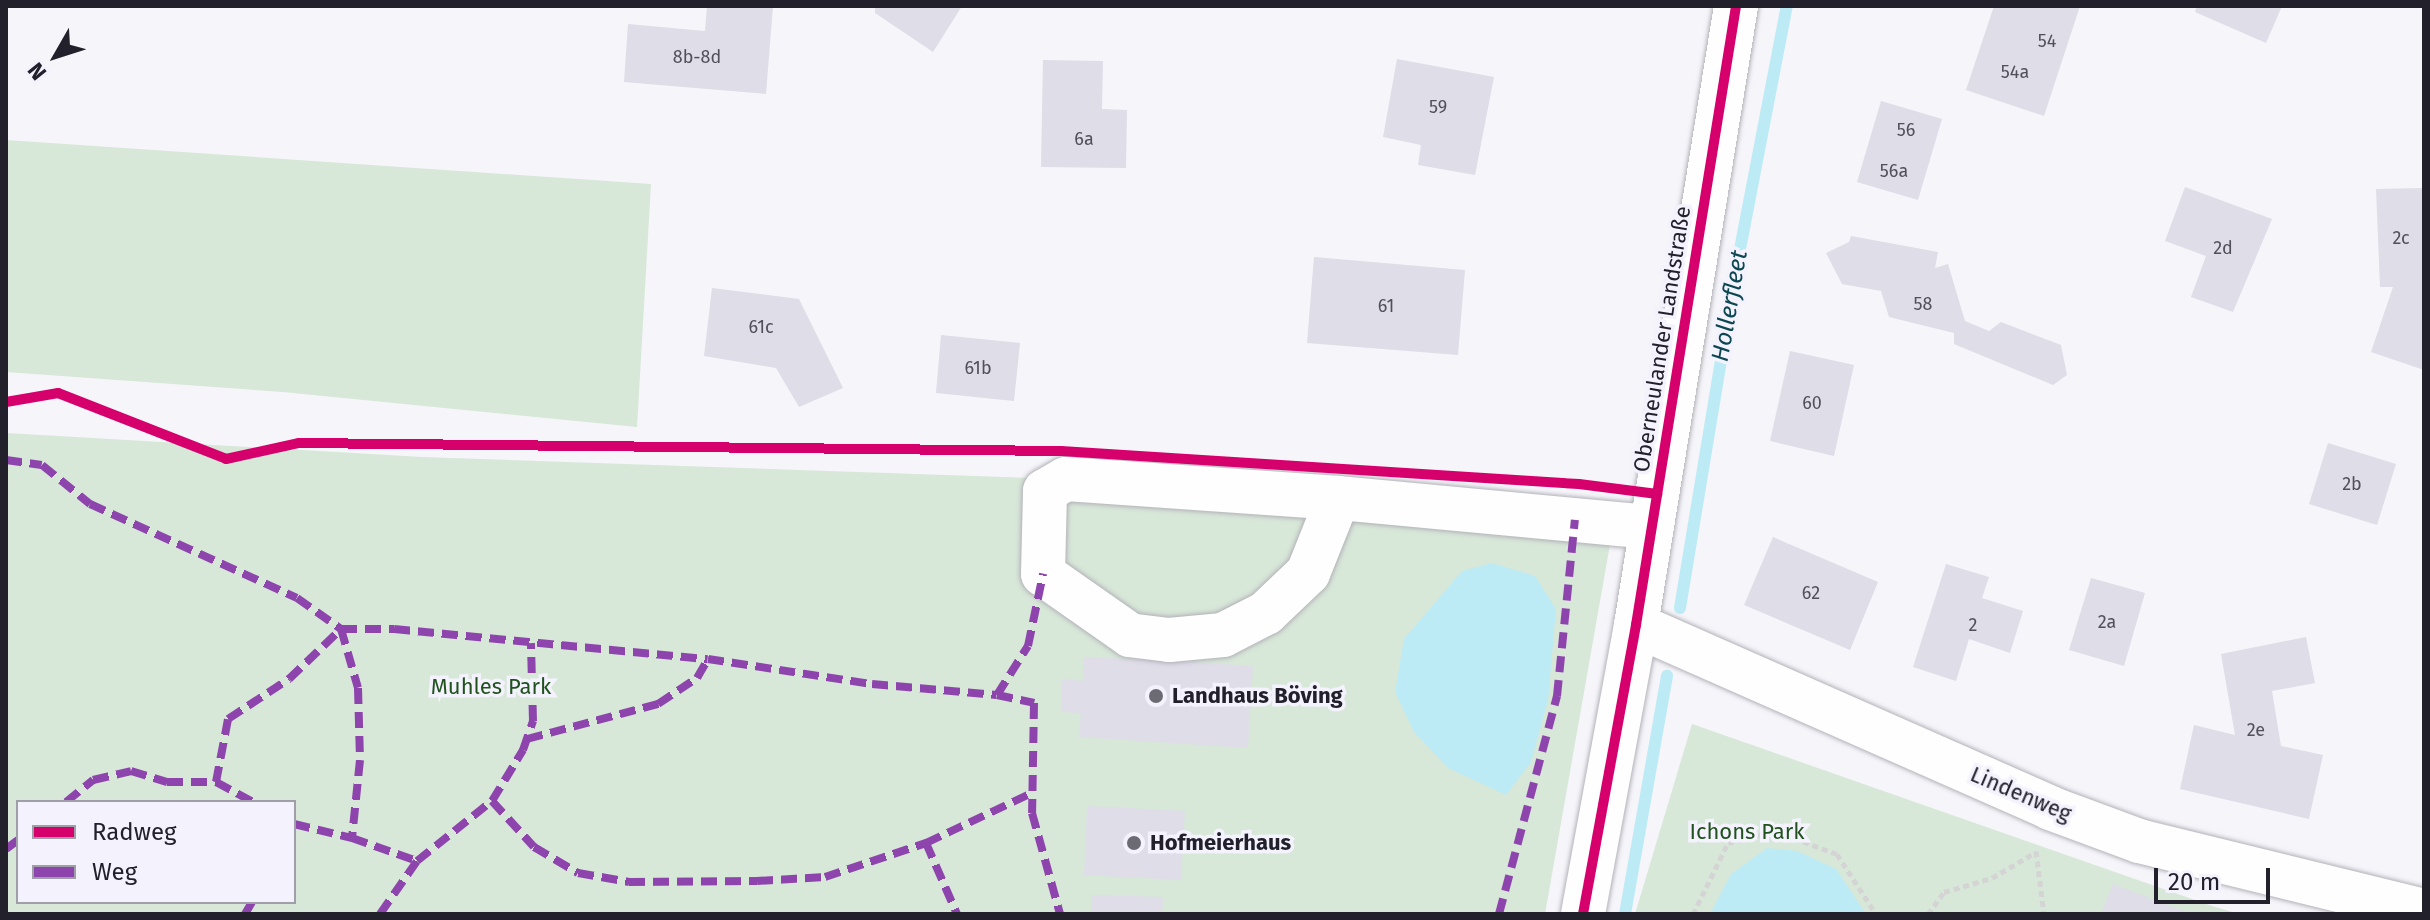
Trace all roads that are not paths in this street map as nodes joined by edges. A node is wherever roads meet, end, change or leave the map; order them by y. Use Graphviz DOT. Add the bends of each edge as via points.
graph roads {
  1 [pos="1736,6"];
  2 [pos="1338,498"];
  3 [pos="1651,527"];
  4 [pos="1636,625"];
  5 [pos="2424,911"];
  6 [pos="1583,914"];
  1 -- 3 [label="street, Oberneulander Landstraße"];
  2 -- 2 [label="street" via="1066,479 1045,491 1043,574 1130,635 1169,640 1223,635 1266,613 1308,573"];
  2 -- 3 [label="street"];
  3 -- 4 [label="street, Oberneulander Landstraße"];
  4 -- 5 [label="street, Lindenweg" via="2050,808 2139,841"];
  4 -- 6 [label="street, Oberneulander Landstraße"];
}
